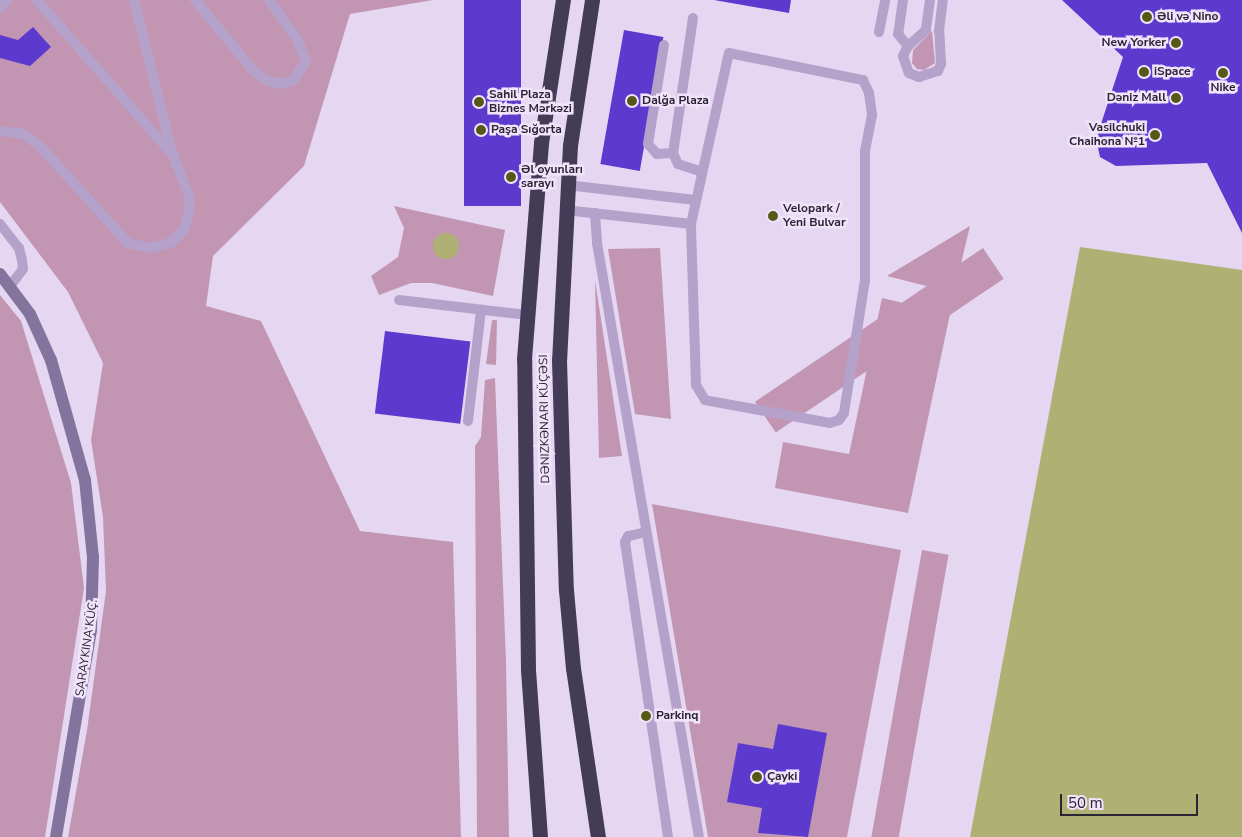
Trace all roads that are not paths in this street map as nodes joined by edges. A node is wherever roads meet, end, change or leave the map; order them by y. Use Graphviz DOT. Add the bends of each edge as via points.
graph roads {
  1 [pos="8,0"];
  2 [pos="38,0"];
  3 [pos="134,0"];
  4 [pos="195,0"];
  5 [pos="269,0"];
  6 [pos="563,0"];
  7 [pos="592,0"];
  8 [pos="885,0"];
  9 [pos="903,0"];
  10 [pos="930,0"];
  11 [pos="943,0"];
  12 [pos="0,8"];
  13 [pos="693,18"];
  14 [pos="879,32"];
  15 [pos="664,46"];
  16 [pos="908,46"];
  17 [pos="0,131"];
  18 [pos="673,153"];
  19 [pos="173,155"];
  20 [pos="702,172"];
  21 [pos="567,186"];
  22 [pos="695,200"];
  23 [pos="565,210"];
  24 [pos="595,213"];
  25 [pos="0,224"];
  26 [pos="692,224"];
  27 [pos="0,274"];
  28 [pos="10,286"];
  29 [pos="398,300"];
  30 [pos="482,310"];
  31 [pos="527,315"];
  32 [pos="468,421"];
  33 [pos="646,532"];
  34 [pos="56,837"];
  35 [pos="540,837"];
  36 [pos="598,837"];
  37 [pos="668,837"];
  38 [pos="699,837"];
  1 -- 12 [label="lane"];
  2 -- 19 [label="lane"];
  3 -- 19 [label="lane"];
  4 -- 5 [label="lane" via="253,70 266,80 280,84 294,80 306,61 297,39"];
  6 -- 31 [label="highway" via="541,143"];
  7 -- 21 [label="highway" via="573,116"];
  8 -- 14 [label="lane"];
  9 -- 16 [label="lane" via="898,34"];
  10 -- 16 [label="lane" via="926,30"];
  11 -- 16 [label="lane" via="939,31 942,57 938,71 919,77 909,73 903,56"];
  13 -- 18 [label="lane"];
  15 -- 18 [label="lane" via="648,144 658,154"];
  17 -- 19 [label="lane" via="24,134 41,147 128,243 150,248 172,242 184,230 190,212 189,196"];
  18 -- 20 [label="lane" via="678,164"];
  20 -- 22 [label="lane"];
  20 -- 26 [label="lane" via="729,53 863,80 867,86 872,115 865,151 865,280 844,413 839,420 830,423 705,400 699,394 695,368 697,328"];
  21 -- 22 [label="lane"];
  21 -- 23 [label="highway"];
  22 -- 26 [label="lane"];
  23 -- 24 [label="lane"];
  23 -- 36 [label="highway" via="559,360 562,523 573,668"];
  24 -- 26 [label="lane"];
  24 -- 33 [label="lane" via="597,243"];
  25 -- 28 [label="lane" via="19,248 22,260 23,269"];
  27 -- 28 [label="street"];
  28 -- 34 [label="street, SARAYKINA KÜÇ." via="41,335 72,429 80,459 92,547 94,601"];
  29 -- 30 [label="lane"];
  30 -- 31 [label="lane"];
  30 -- 32 [label="lane"];
  31 -- 35 [label="highway" via="523,408 526,592"];
  33 -- 37 [label="lane" via="628,536 625,542"];
  33 -- 38 [label="lane"];
}
